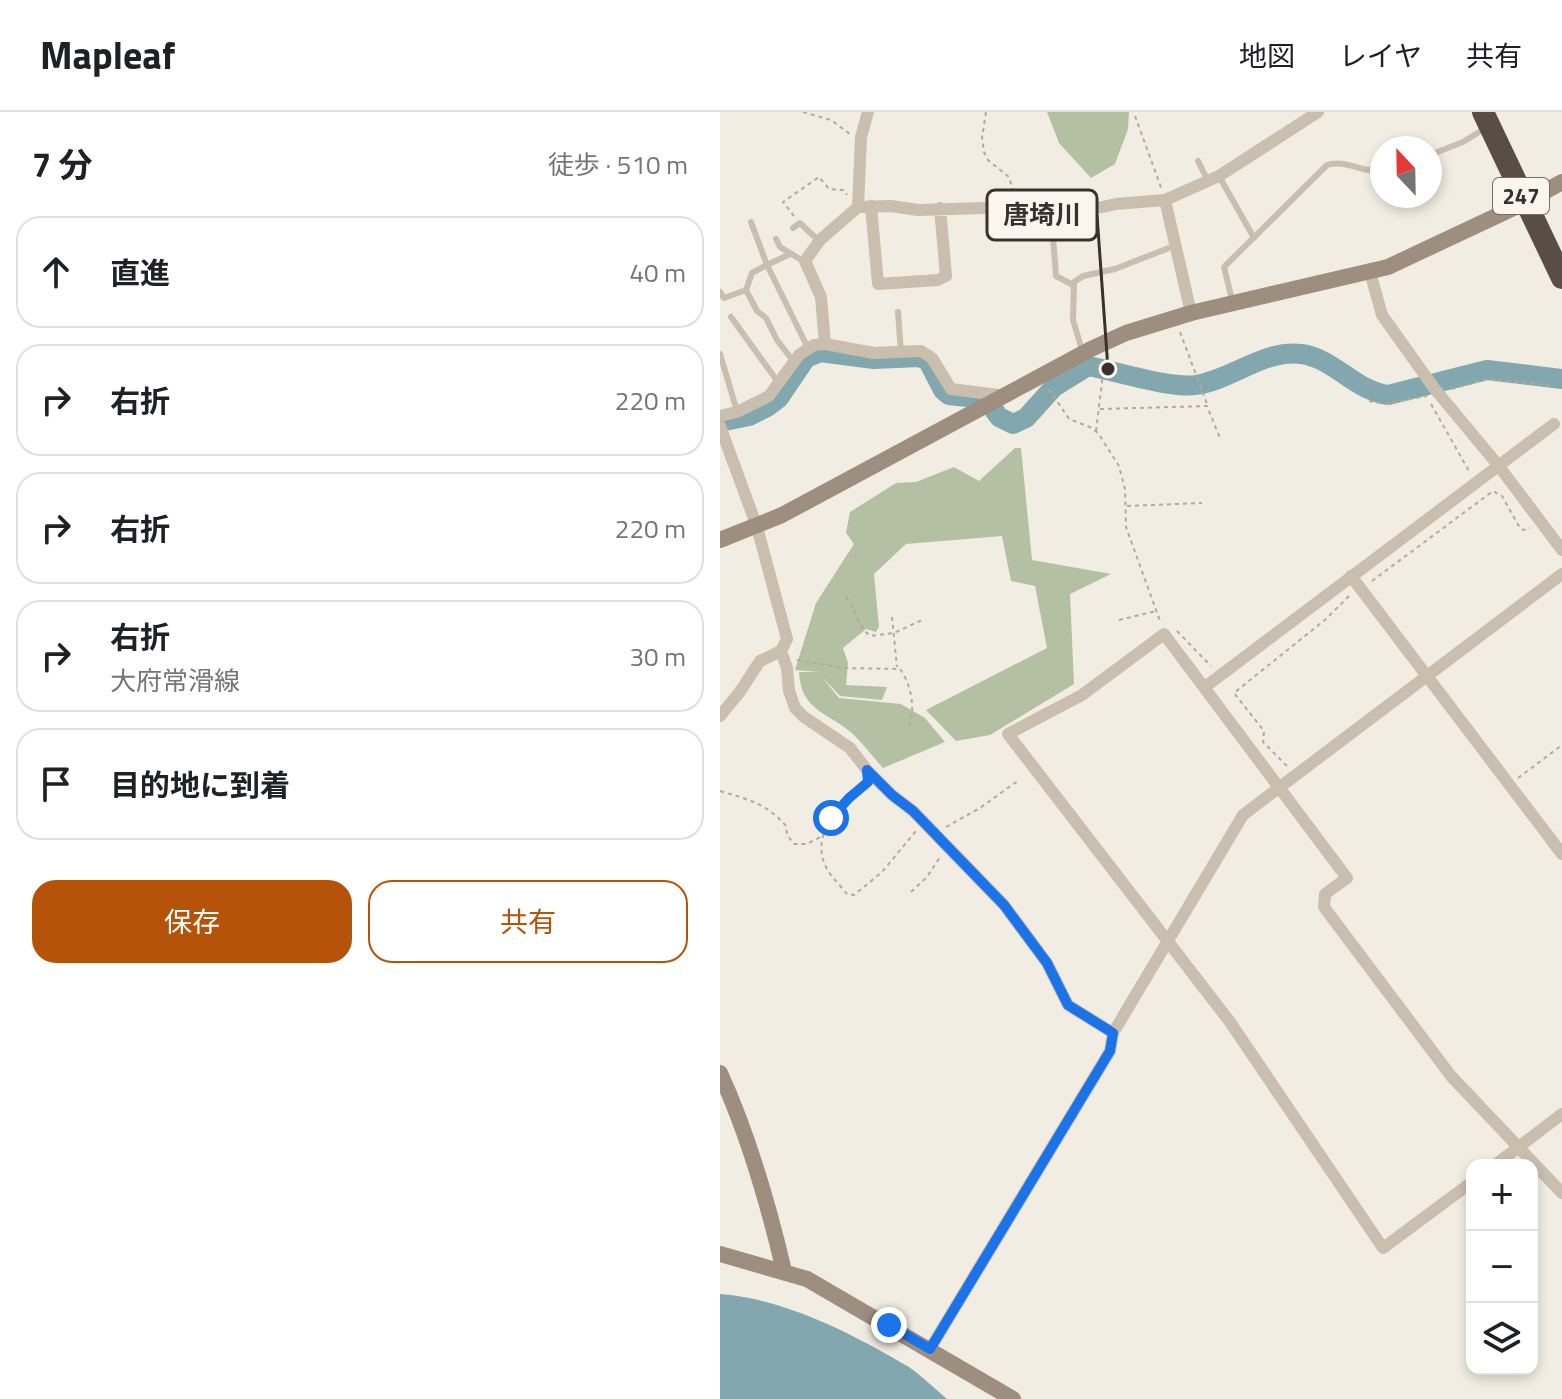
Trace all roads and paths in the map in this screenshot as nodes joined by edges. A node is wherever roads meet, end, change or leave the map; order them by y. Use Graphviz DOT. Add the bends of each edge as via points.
graph roads {
  1 [pos="803,112"];
  2 [pos="868,112"];
  3 [pos="986,112"];
  4 [pos="1318,112"];
  5 [pos="1135,116"];
  6 [pos="1486,119"];
  7 [pos="861,142"];
  8 [pos="1442,150"];
  9 [pos="1198,161"];
  10 [pos="1370,172"];
  11 [pos="1214,179"];
  12 [pos="1562,182"];
  13 [pos="1165,200"];
  14 [pos="1524,203"];
  15 [pos="863,206"];
  16 [pos="1018,207"];
  17 [pos="940,208"];
  18 [pos="1051,211"];
  19 [pos="751,222"];
  20 [pos="800,223"];
  21 [pos="793,228"];
  22 [pos="1254,238"];
  23 [pos="776,239"];
  24 [pos="819,241"];
  25 [pos="1177,246"];
  26 [pos="790,254"];
  27 [pos="805,261"];
  28 [pos="767,265"];
  29 [pos="1370,272"];
  30 [pos="1562,278"];
  31 [pos="1073,285"];
  32 [pos="746,290"];
  33 [pos="720,292"];
  34 [pos="1233,303"];
  35 [pos="898,312"];
  36 [pos="1183,315"];
  37 [pos="731,317"];
  38 [pos="825,344"];
  39 [pos="808,348"];
  40 [pos="1087,351"];
  41 [pos="901,352"];
  42 [pos="720,354"];
  43 [pos="794,362"];
  44 [pos="1041,377"];
  45 [pos="780,384"];
  46 [pos="1549,385"];
  47 [pos="1433,387"];
  48 [pos="1005,396"];
  49 [pos="1369,401"];
  50 [pos="1207,406"];
  51 [pos="1100,409"];
  52 [pos="737,412"];
  53 [pos="720,416"];
  54 [pos="1554,424"];
  55 [pos="721,430"];
  56 [pos="1096,432"];
  57 [pos="1220,438"];
  58 [pos="1498,465"];
  59 [pos="1476,482"];
  60 [pos="1202,503"];
  61 [pos="1126,506"];
  62 [pos="1541,522"];
  63 [pos="757,527"];
  64 [pos="720,540"];
  65 [pos="1562,550"];
  66 [pos="1562,574"];
  67 [pos="1357,584"];
  68 [pos="846,597"];
  69 [pos="1156,611"];
  70 [pos="892,617"];
  71 [pos="924,619"];
  72 [pos="1119,620"];
  73 [pos="894,633"];
  74 [pos="1164,634"];
  75 [pos="781,651"];
  76 [pos="807,661"];
  77 [pos="897,669"];
  78 [pos="1221,675"];
  79 [pos="1426,676"];
  80 [pos="1205,687"];
  81 [pos="720,716"];
  82 [pos="910,725"];
  83 [pos="1562,745"];
  84 [pos="867,770"];
  85 [pos="1296,776"];
  86 [pos="1019,780"];
  87 [pos="1509,785"];
  88 [pos="1280,787"];
  89 [pos="720,791"];
  90 [pos="923,821"];
  91 [pos="936,834"];
  92 [pos="823,835"];
  93 [pos="948,847"];
  94 [pos="1562,854"];
  95 [pos="911,892"];
  96 [pos="1166,943"];
  97 [pos="1113,1033"];
  98 [pos="720,1073"];
  99 [pos="1562,1114"];
  100 [pos="1518,1148"];
  101 [pos="1503,1159"];
  102 [pos="1466,1186"];
  103 [pos="1562,1193"];
  104 [pos="720,1254"];
  105 [pos="784,1271"];
  106 [pos="930,1349"];
  107 [pos="1013,1399"];
  1 -- 7 [label="path" via="831,120"];
  2 -- 7 [label="street"];
  3 -- 16 [label="path" via="984,152 1009,177"];
  4 -- 11 [label="street"];
  5 -- 13 [label="path"];
  6 -- 8 [label="lane" via="1463,142"];
  6 -- 14 [label="highway, 247"];
  7 -- 15 [label="street"];
  9 -- 11 [label="lane"];
  10 -- 22 [label="lane" via="1343,163 1327,165"];
  11 -- 13 [label="street"];
  11 -- 22 [label="lane"];
  12 -- 14 [label="street"];
  13 -- 18 [label="street"];
  13 -- 25 [label="street"];
  14 -- 29 [label="street"];
  14 -- 30 [label="highway, 247"];
  15 -- 17 [label="street"];
  15 -- 17 [label="street" via="878,284 946,276"];
  15 -- 20 [label="path" via="843,190 829,189 819,177 783,202"];
  15 -- 24 [label="street"];
  16 -- 17 [label="street"];
  16 -- 18 [label="street"];
  18 -- 31 [label="lane" via="1056,276"];
  19 -- 28 [label="lane"];
  20 -- 21 [label="lane"];
  20 -- 24 [label="lane"];
  22 -- 34 [label="lane" via="1224,267"];
  23 -- 26 [label="lane"];
  24 -- 27 [label="street"];
  25 -- 31 [label="lane" via="1083,276"];
  25 -- 36 [label="street"];
  26 -- 27 [label="lane"];
  26 -- 28 [label="lane"];
  27 -- 38 [label="street" via="821,297"];
  28 -- 32 [label="lane" via="752,273"];
  28 -- 39 [label="lane"];
  29 -- 34 [label="street"];
  29 -- 47 [label="street" via="1382,315"];
  31 -- 40 [label="lane" via="1073,320"];
  32 -- 33 [label="lane" via="724,298"];
  32 -- 43 [label="lane"];
  34 -- 36 [label="street"];
  35 -- 41 [label="lane"];
  36 -- 40 [label="street"];
  36 -- 50 [label="path"];
  37 -- 45 [label="lane"];
  38 -- 39 [label="street"];
  38 -- 41 [label="street"];
  39 -- 43 [label="street"];
  40 -- 44 [label="street"];
  40 -- 51 [label="path" via="1103,374"];
  41 -- 48 [label="street" via="928,354 951,389"];
  42 -- 52 [label="lane"];
  43 -- 45 [label="street"];
  44 -- 48 [label="street"];
  44 -- 56 [label="path" via="1069,419"];
  45 -- 52 [label="street" via="769,396"];
  46 -- 47 [label="path" via="1487,379"];
  47 -- 58 [label="street"];
  48 -- 63 [label="street"];
  49 -- 59 [label="path" via="1393,403 1428,395"];
  50 -- 51 [label="path"];
  50 -- 57 [label="path"];
  51 -- 56 [label="path"];
  52 -- 53 [label="street"];
  54 -- 58 [label="street"];
  55 -- 63 [label="street"];
  56 -- 61 [label="path" via="1119,466"];
  58 -- 59 [label="street"];
  58 -- 62 [label="street"];
  59 -- 67 [label="street"];
  60 -- 61 [label="path"];
  61 -- 69 [label="path" via="1126,527"];
  62 -- 65 [label="street"];
  62 -- 67 [label="path" via="1523,530 1502,496 1493,491"];
  63 -- 64 [label="street"];
  63 -- 75 [label="street" via="787,639"];
  66 -- 79 [label="street"];
  67 -- 78 [label="street"];
  67 -- 79 [label="street"];
  67 -- 85 [label="path" via="1326,619 1234,693 1264,731 1263,742"];
  68 -- 73 [label="path" via="864,631 876,637"];
  69 -- 72 [label="path"];
  69 -- 74 [label="path"];
  70 -- 73 [label="path"];
  71 -- 73 [label="path"];
  73 -- 77 [label="path"];
  74 -- 78 [label="path" via="1179,632"];
  74 -- 80 [label="street"];
  74 -- 96 [label="street" via="1082,695 1008,734"];
  75 -- 81 [label="street" via="760,661"];
  75 -- 84 [label="street" via="795,708 850,748"];
  76 -- 77 [label="path"];
  77 -- 82 [label="path" via="908,681"];
  78 -- 80 [label="street"];
  79 -- 85 [label="street"];
  79 -- 87 [label="street"];
  80 -- 88 [label="street"];
  83 -- 87 [label="path"];
  84 -- 90 [label="street"];
  84 -- 92 [label="path" via="868,782 840,808"];
  85 -- 88 [label="street"];
  86 -- 91 [label="path"];
  87 -- 94 [label="street"];
  88 -- 96 [label="street" via="1239,820"];
  88 -- 100 [label="street" via="1347,878 1325,894 1324,907 1451,1076"];
  89 -- 92 [label="path" via="761,805 786,826 794,844"];
  90 -- 91 [label="street"];
  90 -- 92 [label="path" via="882,872 850,896 827,869"];
  91 -- 93 [label="street"];
  93 -- 95 [label="path"];
  93 -- 97 [label="street" via="1024,931 1068,1005"];
  96 -- 97 [label="street"];
  96 -- 102 [label="street" via="1230,1022 1383,1248"];
  97 -- 106 [label="street" via="1110,1051"];
  98 -- 105 [label="street" via="766,1197"];
  99 -- 100 [label="street"];
  100 -- 101 [label="street"];
  100 -- 103 [label="street"];
  104 -- 105 [label="street"];
  105 -- 106 [label="street"];
  106 -- 107 [label="street"];
}
